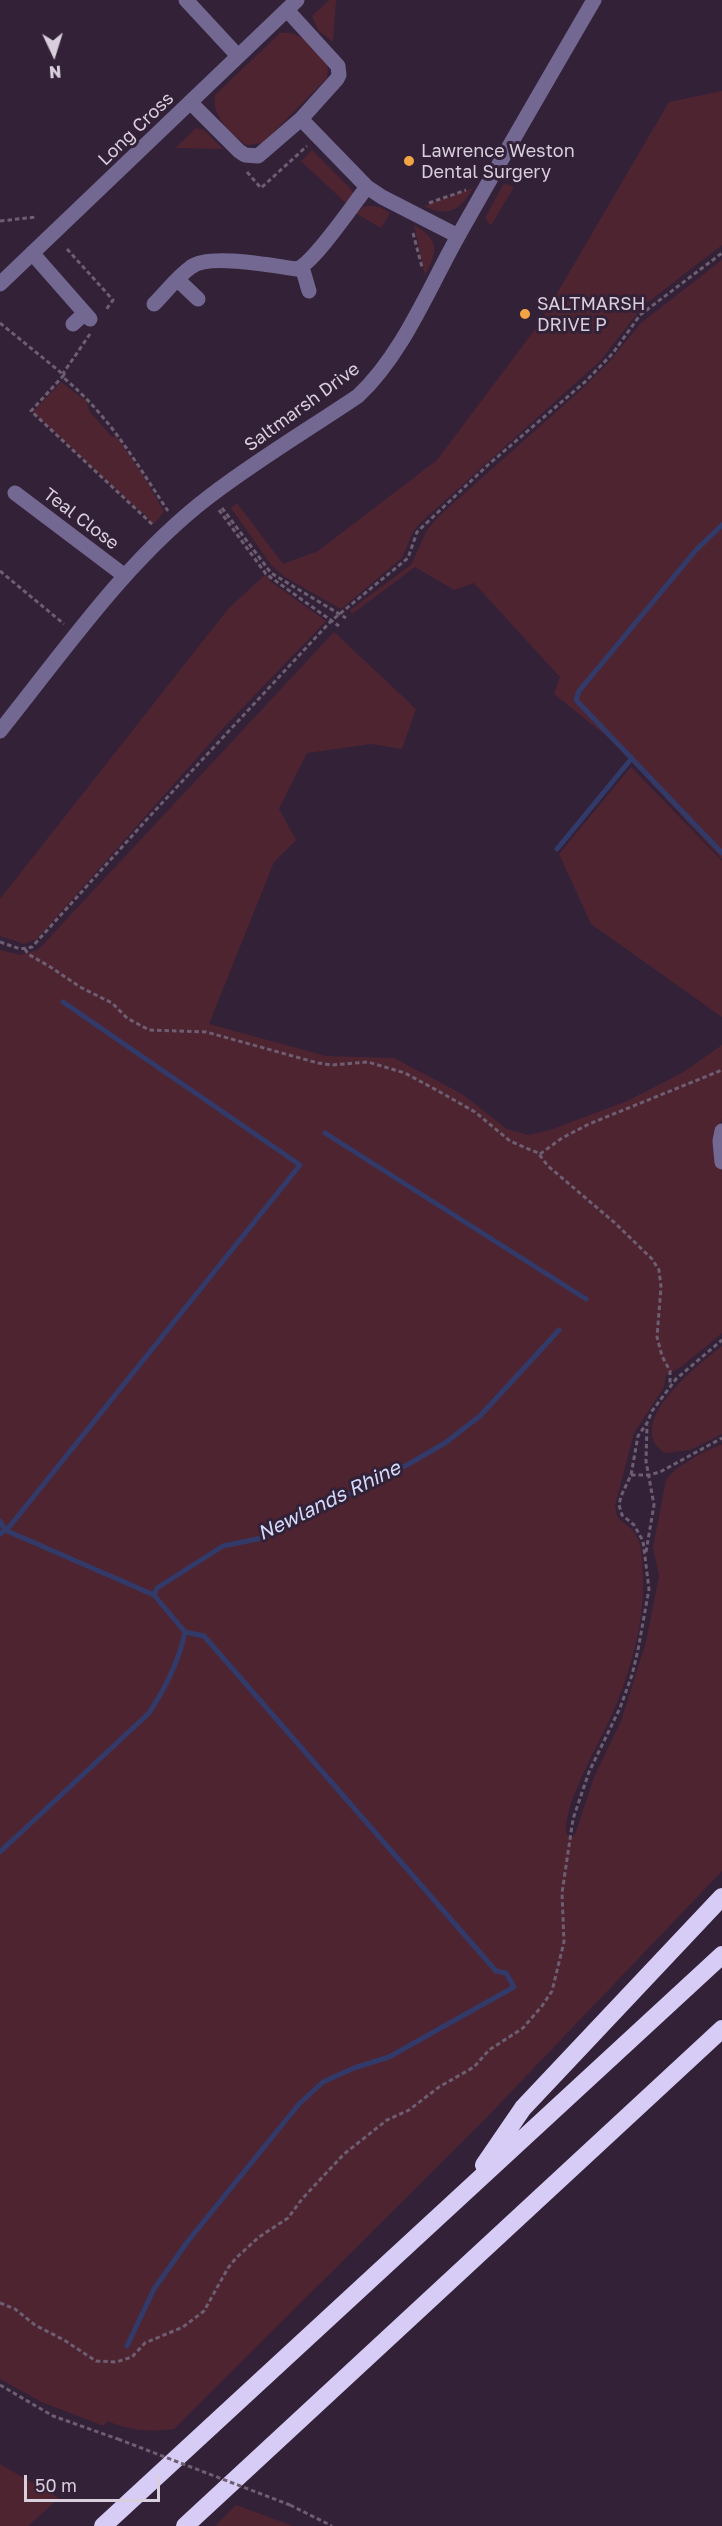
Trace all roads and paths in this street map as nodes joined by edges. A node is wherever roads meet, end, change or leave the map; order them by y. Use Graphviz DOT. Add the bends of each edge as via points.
graph roads {
  1 [pos="186,0"];
  2 [pos="594,0"];
  3 [pos="292,5"];
  4 [pos="238,56"];
  5 [pos="191,103"];
  6 [pos="301,119"];
  7 [pos="490,181"];
  8 [pos="368,187"];
  9 [pos="408,210"];
  10 [pos="36,217"];
  11 [pos="0,221"];
  12 [pos="458,236"];
  13 [pos="67,249"];
  14 [pos="32,253"];
  15 [pos="722,253"];
  16 [pos="302,267"];
  17 [pos="2,277"];
  18 [pos="178,280"];
  19 [pos="309,291"];
  20 [pos="428,291"];
  21 [pos="198,299"];
  22 [pos="154,304"];
  23 [pos="92,320"];
  24 [pos="0,323"];
  25 [pos="73,324"];
  26 [pos="63,375"];
  27 [pos="15,493"];
  28 [pos="210,495"];
  29 [pos="179,523"];
  30 [pos="155,527"];
  31 [pos="0,571"];
  32 [pos="125,576"];
  33 [pos="340,614"];
  34 [pos="346,618"];
  35 [pos="331,621"];
  36 [pos="339,626"];
  37 [pos="77,635"];
  38 [pos="0,730"];
  39 [pos="0,942"];
  40 [pos="25,949"];
  41 [pos="722,1070"];
  42 [pos="722,1131"];
  43 [pos="540,1154"];
  44 [pos="722,1162"];
  45 [pos="722,1340"];
  46 [pos="670,1387"];
  47 [pos="647,1423"];
  48 [pos="722,1438"];
  49 [pos="631,1475"];
  50 [pos="649,1475"];
  51 [pos="646,1555"];
  52 [pos="722,1898"];
  53 [pos="722,1955"];
  54 [pos="722,2030"];
  55 [pos="468,2189"];
  56 [pos="0,2302"];
  57 [pos="0,2385"];
  58 [pos="103,2526"];
  59 [pos="185,2526"];
  60 [pos="332,2526"];
  1 -- 4 [label="street"];
  2 -- 7 [label="street, Saltmarsh Drive"];
  3 -- 4 [label="street, Long Cross"];
  3 -- 6 [label="street" via="339,71 337,79"];
  4 -- 5 [label="street, Long Cross"];
  5 -- 6 [label="street" via="239,151 251,157 262,154"];
  5 -- 14 [label="street, Long Cross"];
  6 -- 8 [label="street"];
  7 -- 9 [label="path"];
  7 -- 12 [label="street, Saltmarsh Drive"];
  8 -- 9 [label="street"];
  8 -- 16 [label="street"];
  9 -- 12 [label="street"];
  9 -- 20 [label="path"];
  10 -- 11 [label="path"];
  12 -- 20 [label="street, Saltmarsh Drive"];
  13 -- 23 [label="path" via="112,300"];
  14 -- 17 [label="street, Long Cross"];
  14 -- 23 [label="street"];
  15 -- 33 [label="path" via="640,315 613,353 586,381 417,532 408,558"];
  16 -- 18 [label="street" via="209,261 190,267"];
  16 -- 19 [label="street"];
  18 -- 21 [label="street"];
  18 -- 22 [label="street"];
  20 -- 28 [label="street, Saltmarsh Drive" via="392,357 372,383"];
  23 -- 25 [label="street"];
  23 -- 26 [label="path"];
  24 -- 26 [label="path"];
  26 -- 29 [label="path" via="124,441"];
  26 -- 30 [label="path" via="31,411"];
  27 -- 32 [label="street, Teal Close"];
  28 -- 29 [label="street, Saltmarsh Drive"];
  28 -- 33 [label="path" via="271,573"];
  28 -- 35 [label="path" via="266,574"];
  29 -- 32 [label="street, Saltmarsh Drive"];
  31 -- 37 [label="path"];
  32 -- 37 [label="street, Saltmarsh Drive"];
  33 -- 34 [label="path"];
  33 -- 35 [label="path"];
  35 -- 36 [label="path"];
  35 -- 40 [label="path" via="32,948"];
  37 -- 38 [label="street, Saltmarsh Drive"];
  39 -- 40 [label="path"];
  40 -- 43 [label="path" via="148,1030 206,1032 318,1063 368,1062 405,1073 475,1112 510,1141"];
  41 -- 43 [label="path" via="590,1124"];
  42 -- 44 [label="street"];
  43 -- 46 [label="path" via="548,1166 615,1223 656,1265 661,1281 657,1337 670,1371"];
  45 -- 46 [label="path"];
  46 -- 47 [label="path"];
  47 -- 49 [label="path" via="638,1436"];
  47 -- 50 [label="path"];
  48 -- 50 [label="path"];
  49 -- 50 [label="path"];
  49 -- 51 [label="path" via="621,1496 620,1511 641,1535"];
  50 -- 51 [label="path" via="654,1512"];
  51 -- 56 [label="path" via="649,1589 638,1650 620,1708 589,1772 573,1819 562,1893 564,1942 552,1991 543,2006 523,2028 489,2050 474,2067 387,2120 344,2154 288,2218 236,2258 204,2311 183,2327 145,2343 132,2357 116,2362 96,2361"];
  52 -- 55 [label="highway" via="523,2108"];
  53 -- 55 [label="highway"];
  54 -- 59 [label="highway"];
  55 -- 58 [label="highway"];
  57 -- 60 [label="path, bridge" via="53,2416 290,2505"];
}
